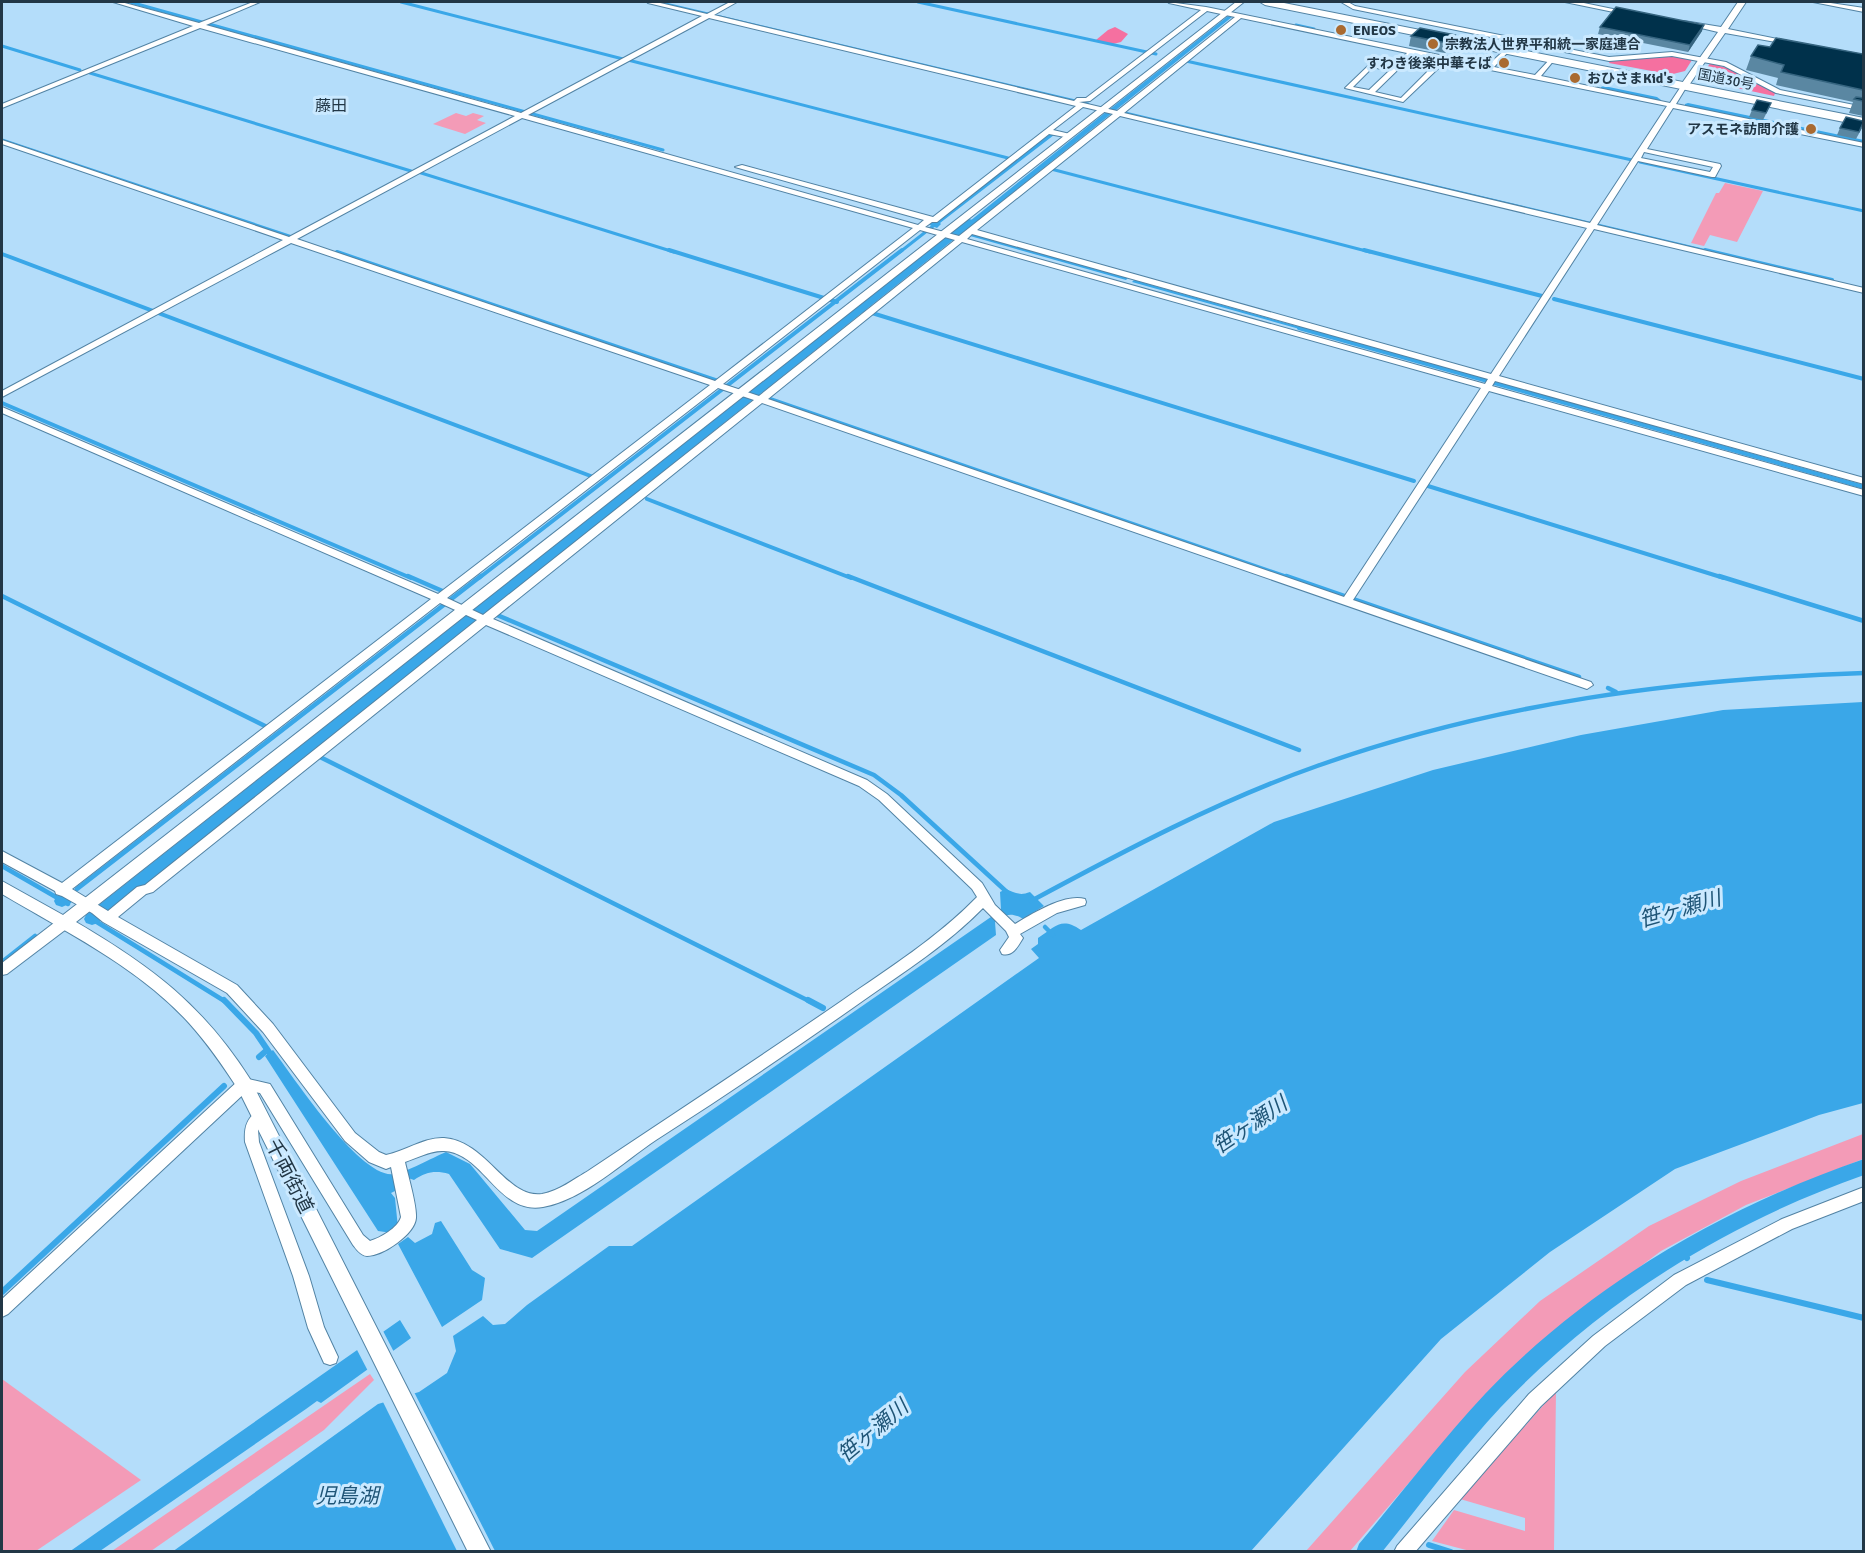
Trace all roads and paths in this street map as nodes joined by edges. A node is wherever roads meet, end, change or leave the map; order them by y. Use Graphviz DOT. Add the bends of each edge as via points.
graph roads {
  1 [pos="124,2"];
  2 [pos="257,2"];
  3 [pos="650,2"];
  4 [pos="664,2"];
  5 [pos="734,2"];
  6 [pos="1172,2"];
  7 [pos="1240,2"];
  8 [pos="1265,2"];
  9 [pos="1287,2"];
  10 [pos="1344,2"];
  11 [pos="1569,2"];
  12 [pos="1742,2"];
  13 [pos="1816,2"];
  14 [pos="1854,2"];
  15 [pos="1863,3"];
  16 [pos="143,4"];
  17 [pos="1206,9"];
  18 [pos="1863,10"];
  19 [pos="1225,12"];
  20 [pos="710,14"];
  21 [pos="1240,16"];
  22 [pos="1646,16"];
  23 [pos="1679,22"];
  24 [pos="205,23"];
  25 [pos="1723,30"];
  26 [pos="1805,45"];
  27 [pos="1507,50"];
  28 [pos="1413,51"];
  29 [pos="1444,58"];
  30 [pos="1552,59"];
  31 [pos="1704,59"];
  32 [pos="1490,68"];
  33 [pos="1393,70"];
  34 [pos="1538,76"];
  35 [pos="1686,84"];
  36 [pos="1370,93"];
  37 [pos="1673,105"];
  38 [pos="2,106"];
  39 [pos="1096,107"];
  40 [pos="1863,109"];
  41 [pos="527,112"];
  42 [pos="1863,118"];
  43 [pos="1863,122"];
  44 [pos="1056,134"];
  45 [pos="625,136"];
  46 [pos="2,142"];
  47 [pos="1863,145"];
  48 [pos="1643,150"];
  49 [pos="1637,159"];
  50 [pos="726,164"];
  51 [pos="1595,224"];
  52 [pos="944,230"];
  53 [pos="290,238"];
  54 [pos="1863,286"];
  55 [pos="1863,291"];
  56 [pos="1490,382"];
  57 [pos="738,390"];
  58 [pos="2,394"];
  59 [pos="2,410"];
  60 [pos="1863,481"];
  61 [pos="1863,493"];
  62 [pos="1349,598"];
  63 [pos="459,606"];
  64 [pos="1587,685"];
  65 [pos="2,856"];
  66 [pos="2,887"];
  67 [pos="61,891"];
  68 [pos="1080,902"];
  69 [pos="987,903"];
  70 [pos="99,911"];
  71 [pos="64,923"];
  72 [pos="1013,932"];
  73 [pos="1007,950"];
  74 [pos="2,970"];
  75 [pos="244,1084"];
  76 [pos="260,1117"];
  77 [pos="399,1171"];
  78 [pos="1863,1194"];
  79 [pos="2,1309"];
  80 [pos="330,1357"];
  81 [pos="480,1551"];
  82 [pos="1403,1551"];
  1 -- 16 [label="street"];
  2 -- 24 [label="street"];
  3 -- 20 [label="street"];
  4 -- 20 [label="street"];
  5 -- 20 [label="street"];
  6 -- 17 [label="street"];
  7 -- 19 [label="street"];
  8 -- 27 [label="highway, 国道30号"];
  9 -- 35 [label="highway, 国道30号"];
  10 -- 31 [label="street" via="1353,8 1610,59 1672,54"];
  11 -- 22 [label="street"];
  12 -- 25 [label="street"];
  13 -- 18 [label="street"];
  14 -- 15 [label="street"];
  16 -- 24 [label="street"];
  16 -- 24 [label="street"];
  17 -- 19 [label="street"];
  17 -- 39 [label="street" via="1150,53"];
  19 -- 21 [label="street"];
  19 -- 39 [label="street"];
  20 -- 39 [label="street"];
  20 -- 41 [label="street"];
  21 -- 28 [label="street"];
  21 -- 39 [label="street"];
  23 -- 25 [label="street"];
  24 -- 38 [label="street"];
  24 -- 41 [label="street"];
  24 -- 41 [label="street"];
  25 -- 26 [label="street"];
  25 -- 31 [label="street"];
  27 -- 30 [label="highway, 国道30号"];
  27 -- 32 [label="street"];
  28 -- 29 [label="street"];
  28 -- 33 [label="street"];
  29 -- 32 [label="street"];
  29 -- 36 [label="street" via="1403,100"];
  30 -- 34 [label="street"];
  30 -- 35 [label="highway, 国道30号"];
  31 -- 35 [label="street"];
  31 -- 40 [label="street" via="1735,67 1778,92"];
  32 -- 34 [label="street"];
  33 -- 36 [label="street"];
  33 -- 36 [label="street" via="1372,65 1348,88"];
  34 -- 37 [label="street"];
  35 -- 37 [label="street"];
  35 -- 42 [label="highway, 国道30号"];
  35 -- 43 [label="highway, 国道30号"];
  37 -- 47 [label="street"];
  37 -- 48 [label="street"];
  39 -- 44 [label="street"];
  39 -- 44 [label="street"];
  39 -- 51 [label="street"];
  39 -- 52 [label="street"];
  41 -- 45 [label="street"];
  41 -- 52 [label="street"];
  41 -- 53 [label="street"];
  44 -- 52 [label="street"];
  44 -- 52 [label="street" via="934,220"];
  46 -- 53 [label="street"];
  48 -- 49 [label="street"];
  48 -- 49 [label="street" via="1718,166 1712,176"];
  49 -- 51 [label="street"];
  50 -- 52 [label="street"];
  51 -- 54 [label="street"];
  51 -- 55 [label="street"];
  51 -- 56 [label="street"];
  52 -- 56 [label="street"];
  52 -- 57 [label="street"];
  52 -- 57 [label="street"];
  52 -- 57 [label="street" via="828,299"];
  53 -- 57 [label="street"];
  53 -- 58 [label="street"];
  56 -- 60 [label="street"];
  56 -- 61 [label="street"];
  56 -- 62 [label="street"];
  57 -- 62 [label="street"];
  57 -- 63 [label="street"];
  57 -- 63 [label="street"];
  57 -- 63 [label="street" via="597,479"];
  59 -- 63 [label="street"];
  62 -- 64 [label="street"];
  63 -- 67 [label="street"];
  63 -- 69 [label="street" via="862,783 883,797 977,886"];
  63 -- 70 [label="street"];
  63 -- 70 [label="street" via="157,881"];
  65 -- 67 [label="street"];
  66 -- 71 [label="street, 千両街道"];
  67 -- 70 [label="street"];
  68 -- 72 [label="street" via="1059,905"];
  69 -- 72 [label="street"];
  69 -- 77 [label="street" via="728,1086 557,1196 525,1200 456,1145 423,1149"];
  70 -- 71 [label="street"];
  70 -- 77 [label="street" via="232,989 268,1028 358,1146"];
  71 -- 74 [label="street"];
  71 -- 75 [label="street, 千両街道" via="140,970 178,1001 217,1043"];
  72 -- 73 [label="street" via="1016,938"];
  75 -- 76 [label="street, 千両街道"];
  75 -- 77 [label="street" via="264,1088 367,1249 398,1234 409,1217"];
  75 -- 79 [label="street"];
  76 -- 80 [label="street" via="251,1129 252,1142 316,1328"];
  76 -- 81 [label="street, 千両街道"];
  78 -- 82 [label="street" via="1787,1224 1680,1280 1599,1341 1534,1400"];
}
